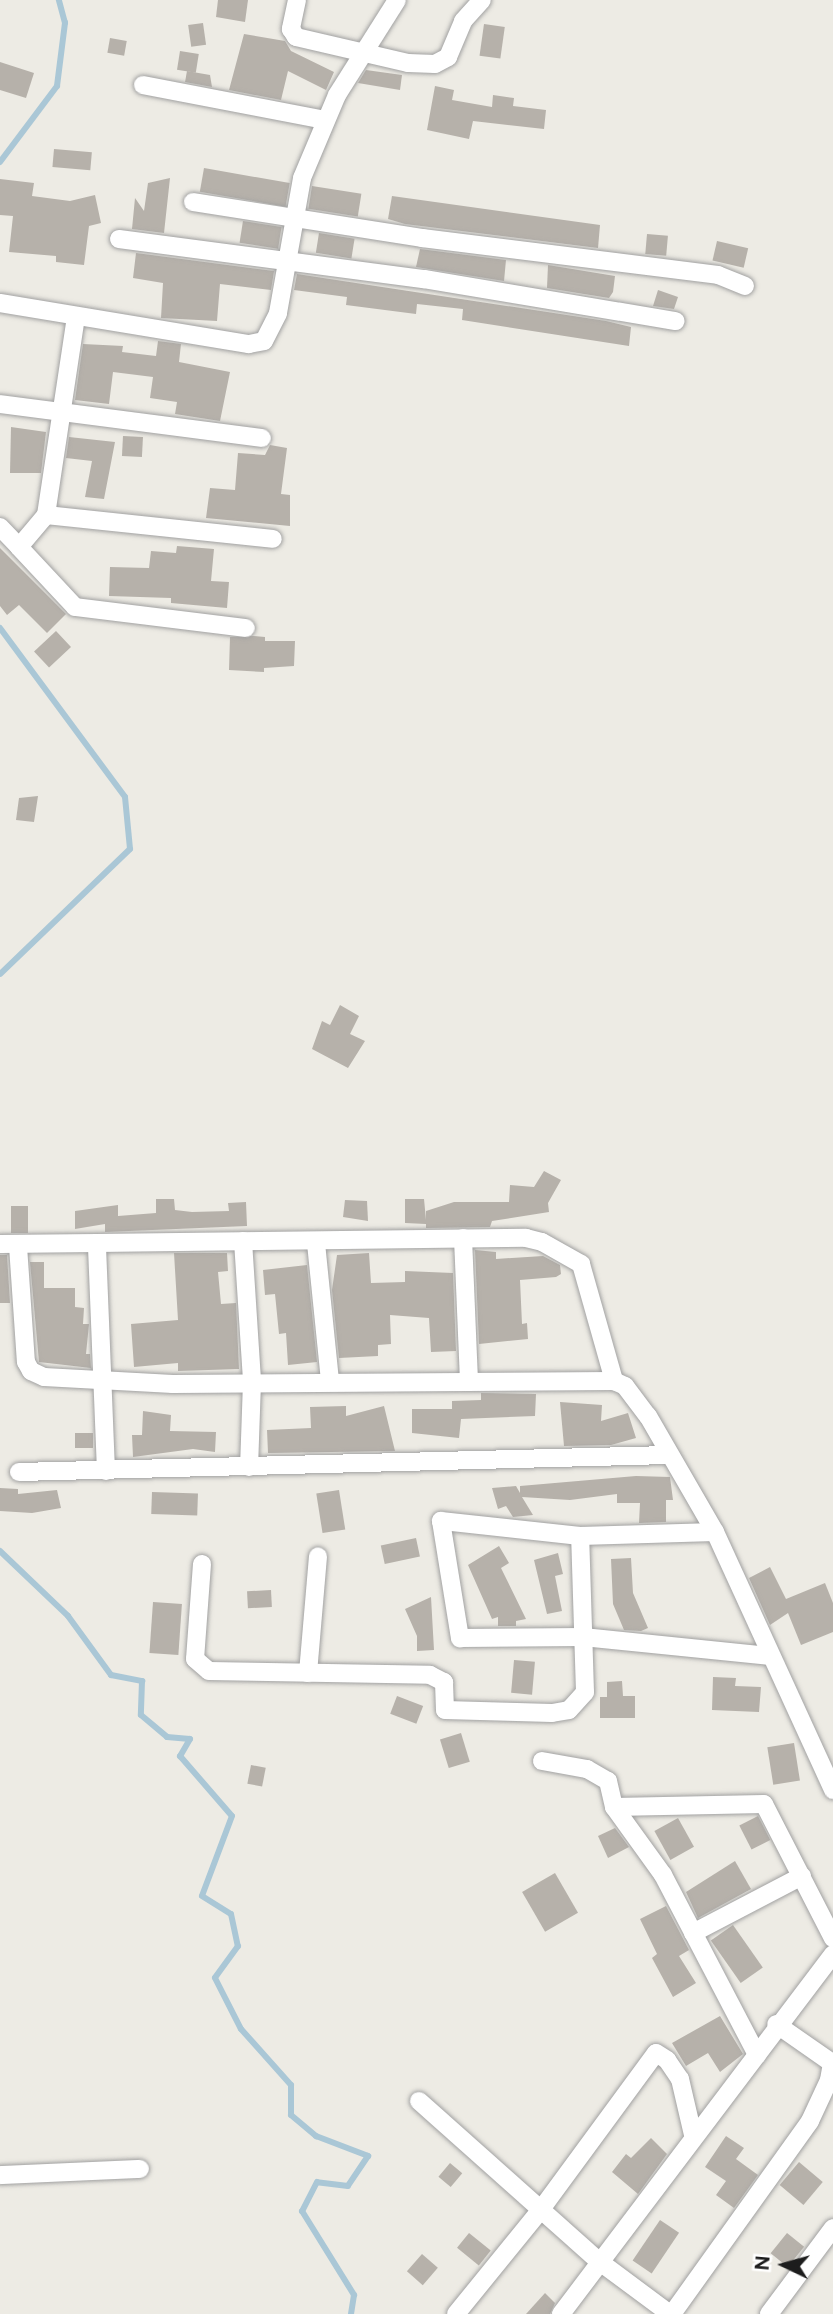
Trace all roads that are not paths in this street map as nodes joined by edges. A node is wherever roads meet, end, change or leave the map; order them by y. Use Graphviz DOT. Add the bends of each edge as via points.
graph roads {
  1 [pos="297,0"];
  2 [pos="397,0"];
  3 [pos="482,0"];
  4 [pos="362,53"];
  5 [pos="144,85"];
  6 [pos="325,120"];
  7 [pos="193,202"];
  8 [pos="295,215"];
  9 [pos="119,239"];
  10 [pos="288,261"];
  11 [pos="745,286"];
  12 [pos="0,303"];
  13 [pos="76,317"];
  14 [pos="677,321"];
  15 [pos="0,404"];
  16 [pos="61,409"];
  17 [pos="262,438"];
  18 [pos="46,515"];
  19 [pos="0,527"];
  20 [pos="274,539"];
  21 [pos="19,547"];
  22 [pos="246,628"];
  23 [pos="463,1238"];
  24 [pos="243,1241"];
  25 [pos="97,1243"];
  26 [pos="316,1243"];
  27 [pos="9,1245"];
  28 [pos="469,1379"];
  29 [pos="104,1380"];
  30 [pos="330,1381"];
  31 [pos="614,1381"];
  32 [pos="253,1382"];
  33 [pos="668,1455"];
  34 [pos="249,1467"];
  35 [pos="106,1471"];
  36 [pos="19,1472"];
  37 [pos="715,1532"];
  38 [pos="580,1536"];
  39 [pos="318,1556"];
  40 [pos="202,1564"];
  41 [pos="583,1637"];
  42 [pos="771,1656"];
  43 [pos="308,1673"];
  44 [pos="542,1761"];
  45 [pos="833,1790"];
  46 [pos="614,1807"];
  47 [pos="802,1876"];
  48 [pos="693,1933"];
  49 [pos="833,1938"];
  50 [pos="833,1954"];
  51 [pos="776,2024"];
  52 [pos="757,2056"];
  53 [pos="419,2101"];
  54 [pos="693,2135"];
  55 [pos="139,2169"];
  56 [pos="0,2175"];
  57 [pos="542,2208"];
  58 [pos="833,2228"];
  59 [pos="600,2262"];
  60 [pos="456,2314"];
  61 [pos="561,2314"];
  62 [pos="671,2314"];
  63 [pos="768,2314"];
  1 -- 4 [label="street" via="291,34"];
  2 -- 4 [label="street"];
  3 -- 4 [label="street" via="463,21 442,63"];
  4 -- 6 [label="street"];
  5 -- 6 [label="street"];
  6 -- 8 [label="street" via="302,178"];
  7 -- 8 [label="street"];
  8 -- 10 [label="street"];
  8 -- 11 [label="street" via="422,238 718,275"];
  9 -- 10 [label="street"];
  10 -- 13 [label="street" via="271,333 258,343"];
  10 -- 14 [label="street"];
  12 -- 13 [label="street"];
  13 -- 16 [label="street"];
  15 -- 16 [label="street"];
  16 -- 17 [label="street"];
  16 -- 18 [label="street"];
  18 -- 20 [label="street"];
  18 -- 21 [label="street"];
  19 -- 21 [label="street"];
  21 -- 22 [label="street" via="75,607"];
  23 -- 26 [label="street"];
  23 -- 28 [label="street"];
  23 -- 31 [label="street" via="526,1238 555,1246 581,1264"];
  24 -- 25 [label="street"];
  24 -- 26 [label="street"];
  24 -- 32 [label="street"];
  25 -- 27 [label="street"];
  25 -- 29 [label="street"];
  26 -- 30 [label="street"];
  27 -- 29 [label="street" via="29,1368 44,1377"];
  28 -- 30 [label="street"];
  28 -- 31 [label="street"];
  29 -- 32 [label="street"];
  29 -- 35 [label="street"];
  30 -- 32 [label="street"];
  31 -- 33 [label="street" via="636,1398"];
  32 -- 34 [label="street"];
  33 -- 34 [label="street"];
  33 -- 37 [label="street"];
  34 -- 35 [label="street"];
  35 -- 36 [label="street"];
  37 -- 38 [label="street"];
  37 -- 42 [label="street"];
  38 -- 41 [label="street"];
  38 -- 41 [label="street" via="442,1521 460,1638"];
  39 -- 43 [label="street"];
  40 -- 43 [label="street" via="195,1658 209,1671"];
  41 -- 42 [label="street"];
  41 -- 43 [label="street" via="585,1692 569,1710 552,1713 445,1710 444,1682 430,1675"];
  42 -- 45 [label="street"];
  44 -- 46 [label="street" via="598,1774 608,1781"];
  46 -- 47 [label="street" via="764,1804"];
  46 -- 48 [label="street" via="663,1875"];
  47 -- 48 [label="street"];
  47 -- 49 [label="street"];
  48 -- 52 [label="street"];
  50 -- 51 [label="street"];
  51 -- 52 [label="street"];
  51 -- 62 [label="street" via="832,2063 829,2080 810,2121"];
  52 -- 54 [label="street"];
  53 -- 57 [label="street"];
  54 -- 57 [label="street" via="680,2079 656,2053"];
  54 -- 59 [label="street"];
  55 -- 56 [label="street"];
  57 -- 59 [label="street"];
  57 -- 60 [label="street"];
  58 -- 63 [label="street"];
  59 -- 61 [label="street"];
  59 -- 62 [label="street"];
}
